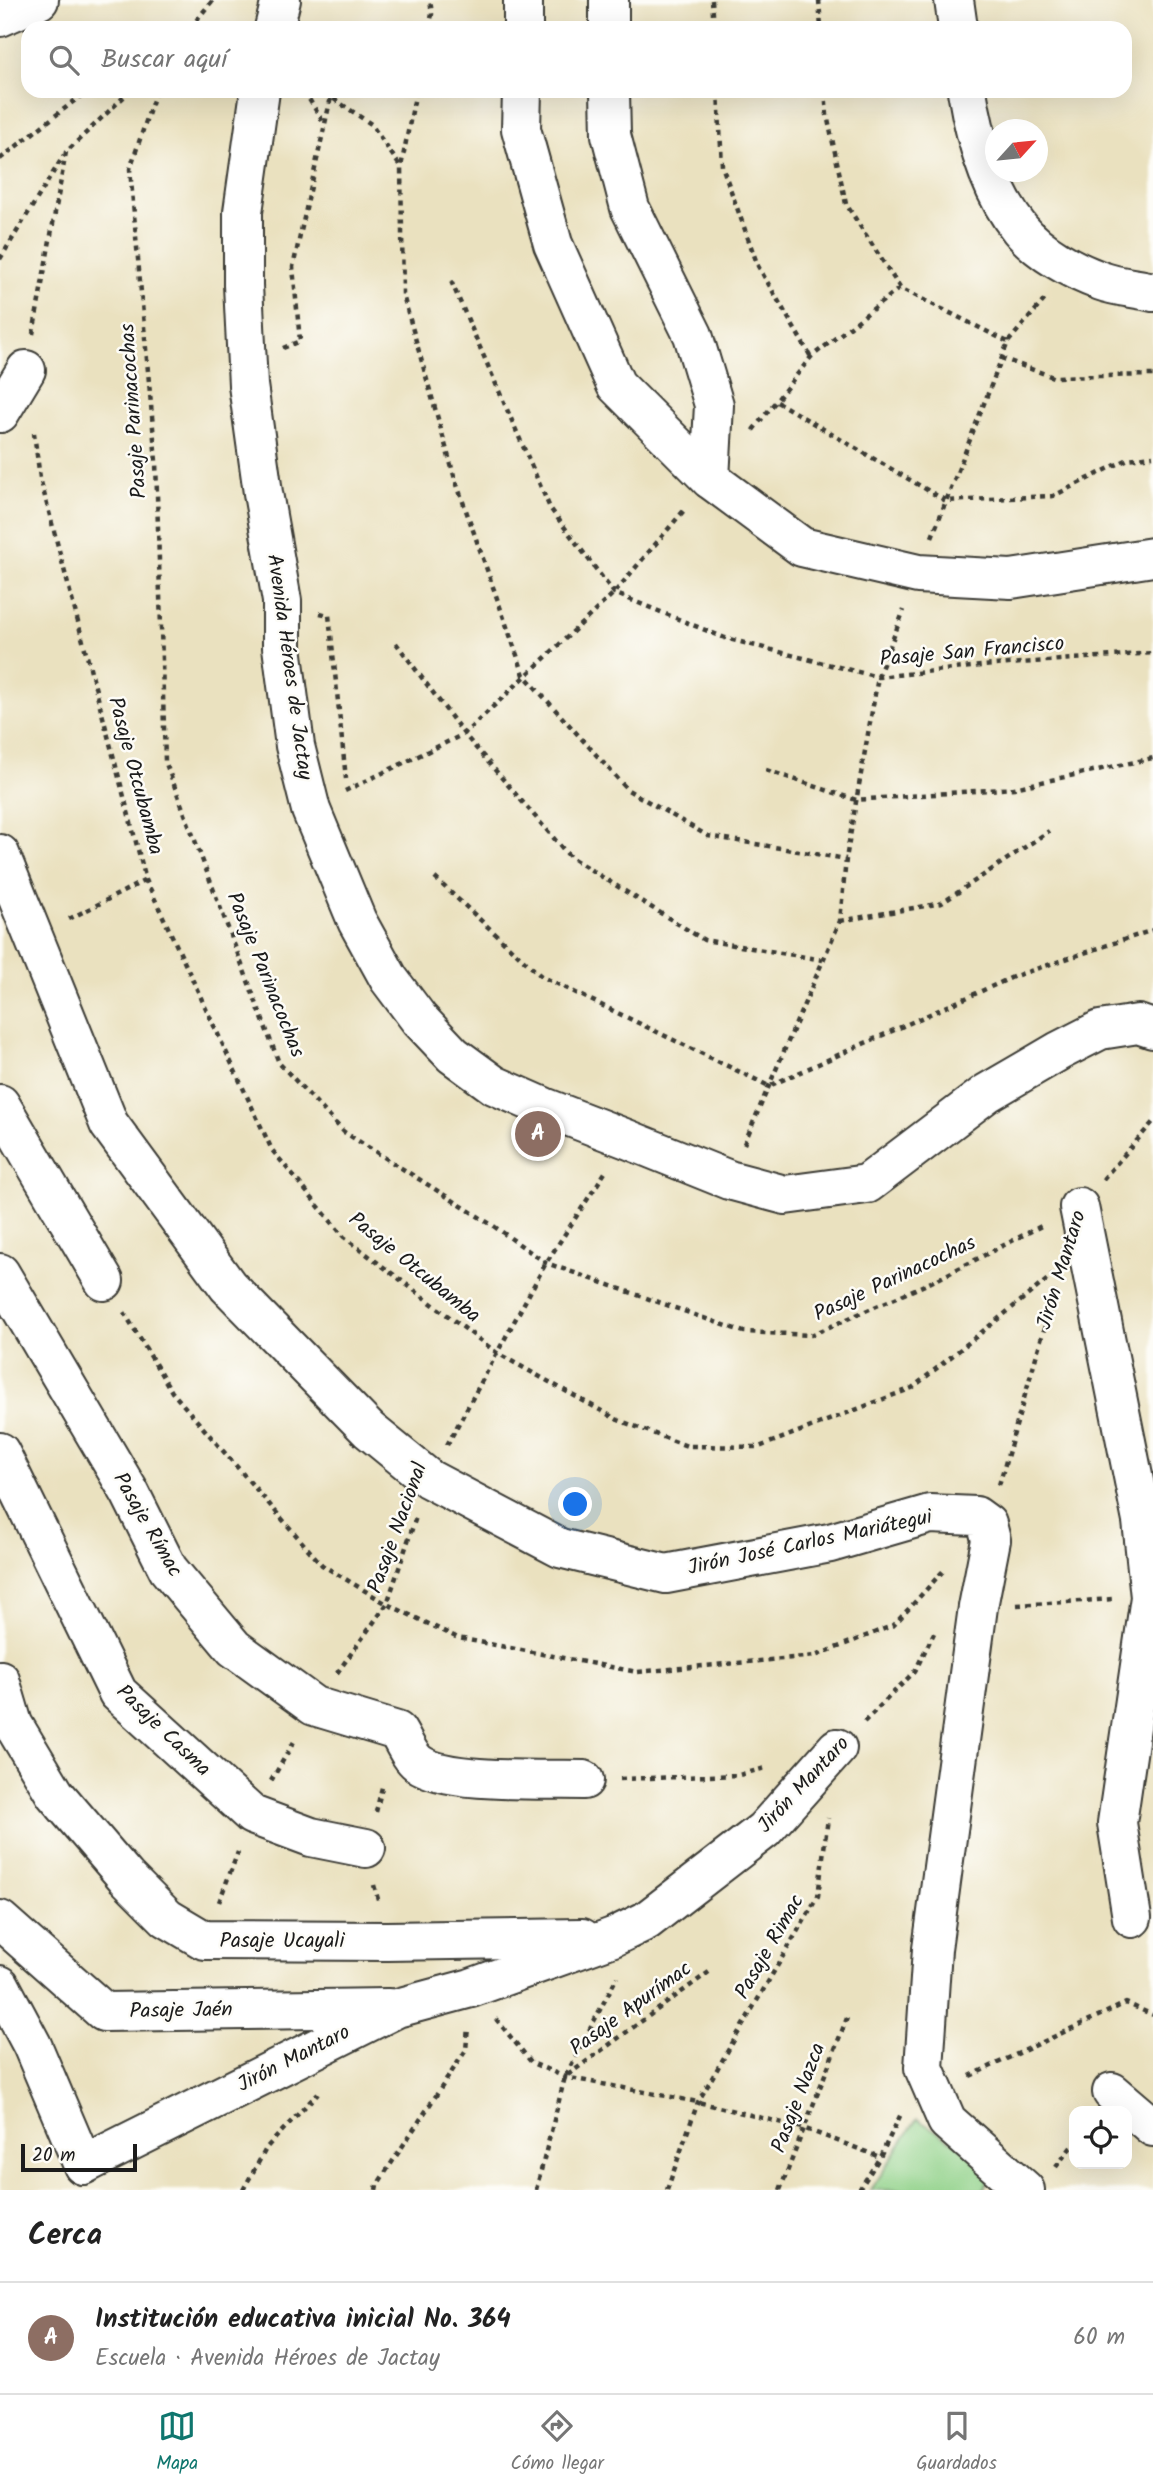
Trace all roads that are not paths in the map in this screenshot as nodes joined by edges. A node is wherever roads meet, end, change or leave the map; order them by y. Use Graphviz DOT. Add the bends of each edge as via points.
graph roads {
  1 [pos="39,0"];
  2 [pos="281,0"];
  3 [pos="523,0"];
  4 [pos="609,0"];
  5 [pos="954,0"];
  6 [pos="0,17"];
  7 [pos="276,21"];
  8 [pos="523,21"];
  9 [pos="609,21"];
  10 [pos="957,21"];
  11 [pos="259,98"];
  12 [pos="522,98"];
  13 [pos="610,98"];
  14 [pos="968,98"];
  15 [pos="1153,292"];
  16 [pos="26,370"];
  17 [pos="0,413"];
  18 [pos="710,479"];
  19 [pos="1153,557"];
  20 [pos="0,854"];
  21 [pos="1153,1029"];
  22 [pos="0,1104"];
  23 [pos="1079,1207"];
  24 [pos="0,1273"];
  25 [pos="104,1281"];
  26 [pos="0,1452"];
  27 [pos="0,1680"];
  28 [pos="837,1748"];
  29 [pos="584,1780"];
  30 [pos="366,1849"];
  31 [pos="1132,1919"];
  32 [pos="0,1920"];
  33 [pos="630,1929"];
  34 [pos="0,1985"];
  35 [pos="397,2008"];
  36 [pos="1112,2092"];
  37 [pos="1153,2127"];
  38 [pos="81,2178"];
  39 [pos="1020,2186"];
  1 -- 6 [label="street"];
  2 -- 7 [label="street"];
  3 -- 8 [label="street"];
  4 -- 9 [label="street"];
  5 -- 10 [label="street"];
  11 -- 21 [label="street, Avenida Héroes de Jactay" via="243,212 243,298 248,385 282,601 282,647 295,746 311,810 357,921 389,979 453,1055 494,1085 544,1108 729,1180 785,1195 867,1184 987,1093 1059,1051 1100,1030 1138,1024"];
  12 -- 18 [label="street" via="521,129 553,244 617,385"];
  13 -- 18 [label="street" via="611,135 630,208 693,335 714,405"];
  14 -- 15 [label="street" via="993,185 1021,230 1072,268 1102,282"];
  16 -- 17 [label="street"];
  18 -- 19 [label="street" via="802,547 918,574 1011,579"];
  20 -- 39 [label="street, Jirón José Carlos Mariátegui" via="109,1124 228,1286 369,1430 429,1479 561,1548 666,1574 830,1543 930,1514 975,1516 987,1524 991,1540 932,1949 929,2080 947,2120"];
  22 -- 25 [label="street"];
  23 -- 31 [label="street" via="1142,1521 1150,1597 1117,1823"];
  24 -- 29 [label="street, Pasaje Rímac" via="130,1493 168,1569 234,1648 314,1706 397,1731 417,1762 438,1772 458,1777"];
  26 -- 30 [label="street, Pasaje Casma" via="118,1693 252,1815 311,1837"];
  27 -- 33 [label="street, Pasaje Ucayali" via="13,1724 55,1794 167,1918 204,1940 387,1941"];
  28 -- 33 [label="street, Jirón Mantaro" via="764,1830"];
  32 -- 35 [label="street, Pasaje Jaén" via="104,2012"];
  33 -- 35 [label="street, Jirón Mantaro" via="471,1988"];
  34 -- 38 [label="street" via="32,2045"];
  35 -- 38 [label="street, Jirón Mantaro"];
  36 -- 37 [label="street"];
}
